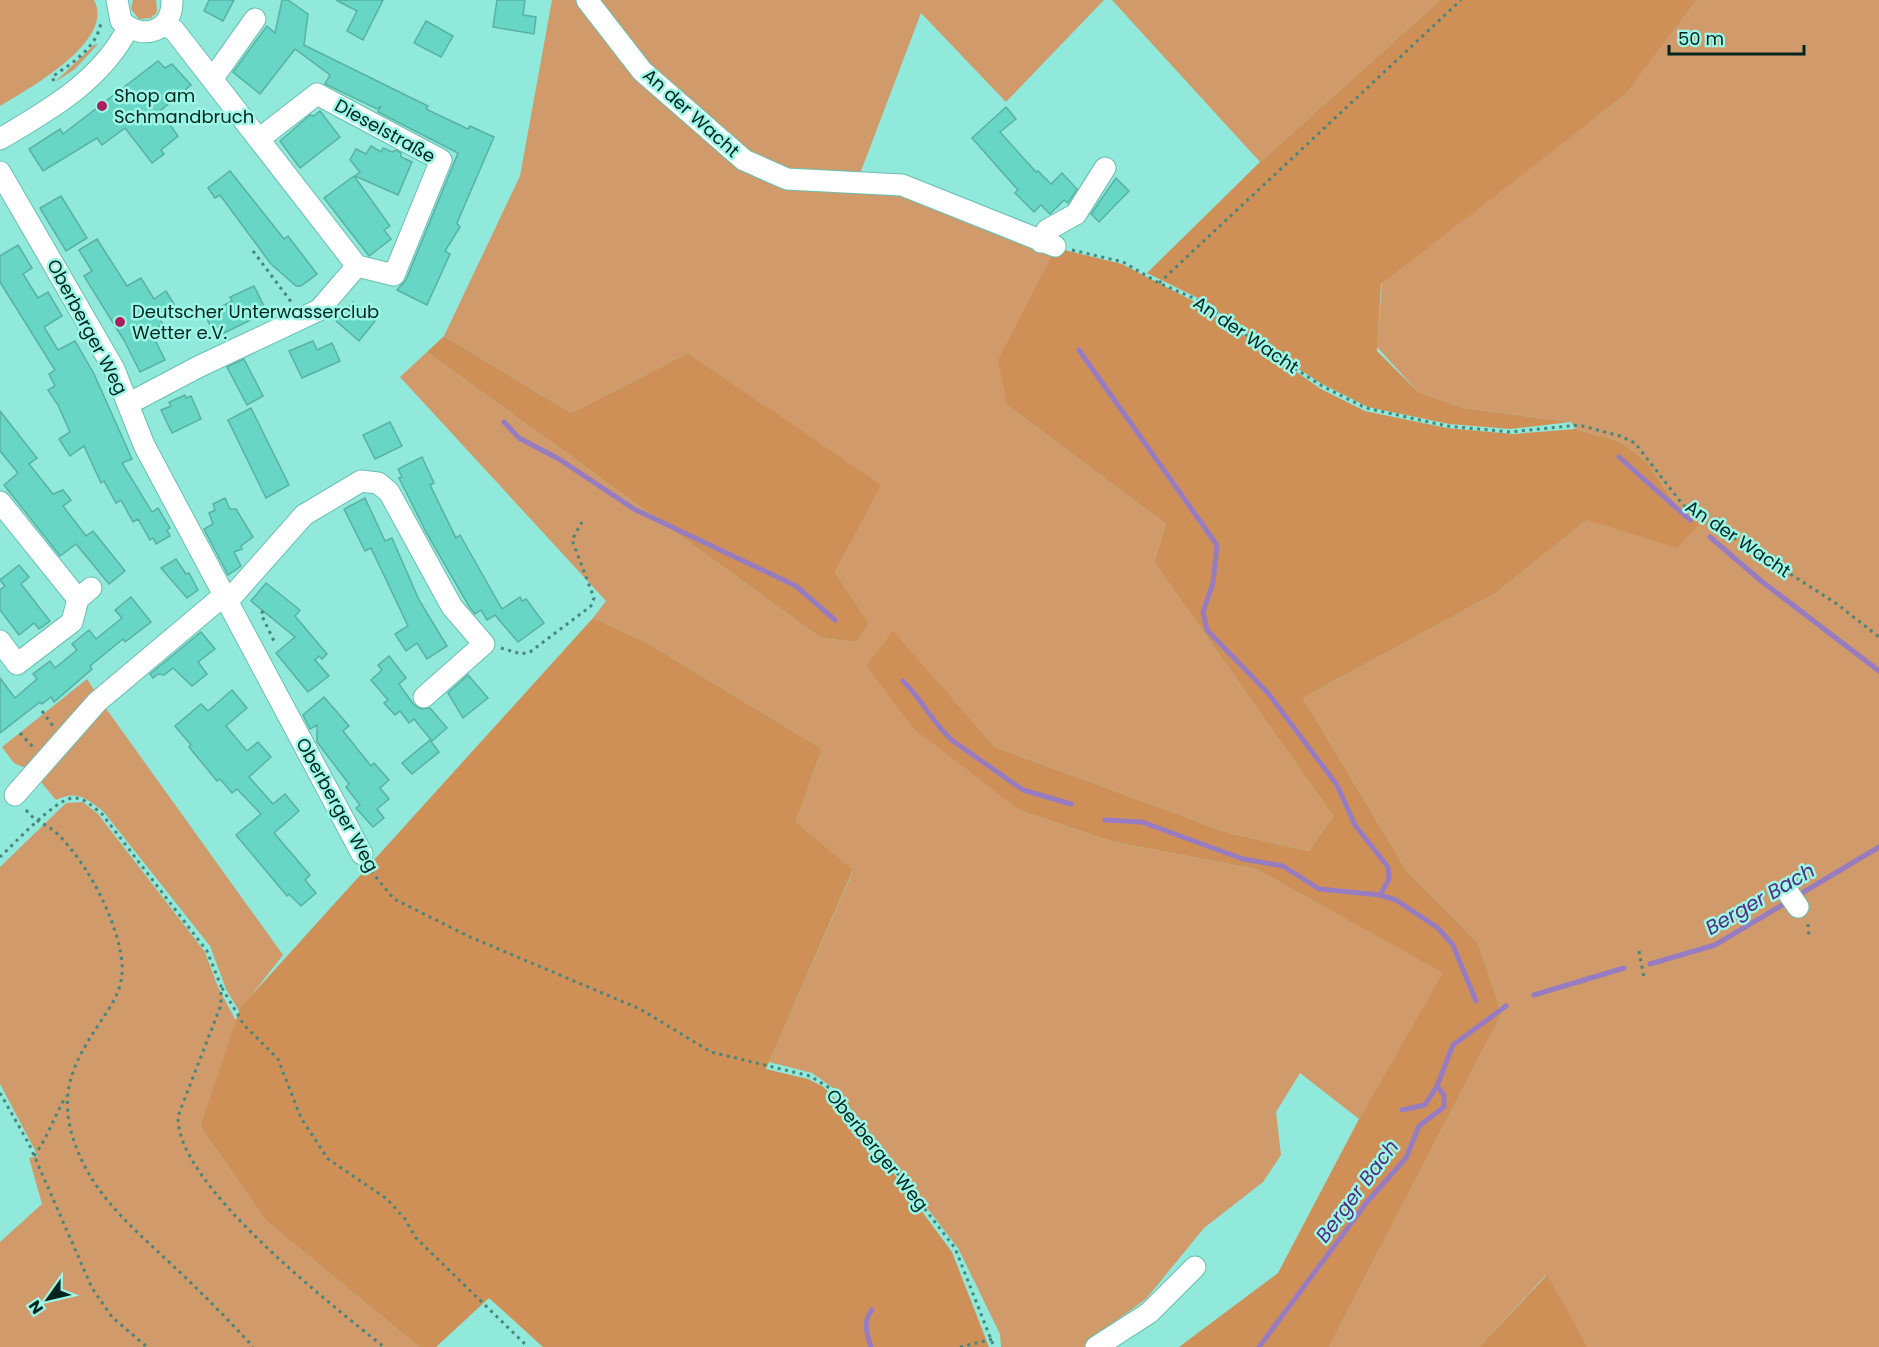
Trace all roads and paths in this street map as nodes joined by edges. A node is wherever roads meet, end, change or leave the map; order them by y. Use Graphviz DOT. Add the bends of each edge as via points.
graph roads {
  1 [pos="117,0"];
  2 [pos="172,0"];
  3 [pos="587,0"];
  4 [pos="1461,0"];
  5 [pos="255,19"];
  6 [pos="102,20"];
  7 [pos="165,25"];
  8 [pos="128,28"];
  9 [pos="213,78"];
  10 [pos="61,102"];
  11 [pos="0,139"];
  12 [pos="259,139"];
  13 [pos="1105,168"];
  14 [pos="0,172"];
  15 [pos="1048,244"];
  16 [pos="253,251"];
  17 [pos="357,266"];
  18 [pos="1159,283"];
  19 [pos="304,318"];
  20 [pos="128,404"];
  21 [pos="0,502"];
  22 [pos="582,522"];
  23 [pos="225,599"];
  24 [pos="1879,637"];
  25 [pos="0,641"];
  26 [pos="484,644"];
  27 [pos="424,697"];
  28 [pos="20,733"];
  29 [pos="32,746"];
  30 [pos="15,795"];
  31 [pos="36,822"];
  32 [pos="362,854"];
  33 [pos="0,857"];
  34 [pos="1639,951"];
  35 [pos="1644,978"];
  36 [pos="221,986"];
  37 [pos="0,1093"];
  38 [pos="67,1095"];
  39 [pos="34,1156"];
  40 [pos="1195,1267"];
  41 [pos="993,1339"];
  42 [pos="147,1347"];
  43 [pos="254,1347"];
  44 [pos="384,1347"];
  45 [pos="528,1347"];
  46 [pos="960,1347"];
  47 [pos="994,1347"];
  48 [pos="1096,1347"];
  1 -- 8 [label="street" via="118,12"];
  2 -- 7 [label="street"];
  3 -- 15 [label="street, An der Wacht" via="642,71 744,160 787,179 902,186"];
  4 -- 18 [label="path"];
  5 -- 9 [label="street"];
  6 -- 10 [label="path" via="98,36 74,62 52,77"];
  7 -- 8 [label="street" via="145,33"];
  7 -- 9 [label="street" via="174,30"];
  8 -- 10 [label="street" via="105,62"];
  9 -- 12 [label="street"];
  10 -- 11 [label="street"];
  12 -- 17 [label="street"];
  12 -- 17 [label="street, Dieselstraße" via="317,94 441,160 394,275"];
  13 -- 15 [label="street" via="1076,214 1047,230"];
  14 -- 20 [label="street, Oberberger Weg" via="87,319"];
  15 -- 18 [label="path, An der Wacht" via="1123,262"];
  16 -- 19 [label="path"];
  17 -- 19 [label="street" via="319,310"];
  18 -- 24 [label="path, An der Wacht" via="1200,301 1284,362 1366,408 1447,426 1510,432 1579,425 1635,443 1683,505 1836,604"];
  19 -- 20 [label="street"];
  20 -- 23 [label="street, Oberberger Weg" via="144,445"];
  21 -- 25 [label="street" via="84,593 72,622 17,664"];
  22 -- 26 [label="path" via="572,540 594,598 591,606 530,652 521,654"];
  23 -- 26 [label="street" via="304,515 361,481 378,483 389,492 452,607"];
  23 -- 30 [label="street" via="97,702"];
  23 -- 32 [label="street, Oberberger Weg"];
  26 -- 27 [label="street"];
  28 -- 29 [label="path"];
  31 -- 33 [label="path"];
  31 -- 36 [label="path" via="75,797 102,814 207,951"];
  31 -- 38 [label="path" via="57,835 85,869 114,931 122,966 118,992 82,1050"];
  32 -- 41 [label="path, Oberberger Weg" via="394,899 457,931 640,1009 711,1052 810,1076 833,1090 955,1248"];
  34 -- 35 [label="path"];
  36 -- 44 [label="path" via="221,1005 178,1116 177,1132 196,1166 252,1235"];
  36 -- 45 [label="path" via="244,1025 278,1059 300,1118 328,1159 387,1199 416,1238"];
  37 -- 39 [label="path"];
  38 -- 39 [label="path" via="50,1133"];
  38 -- 43 [label="path" via="74,1142 98,1190 121,1218"];
  39 -- 42 [label="path" via="92,1288 112,1317"];
  40 -- 48 [label="street" via="1149,1313"];
  41 -- 46 [label="path"];
  41 -- 47 [label="path, Oberberger Weg"];
}
